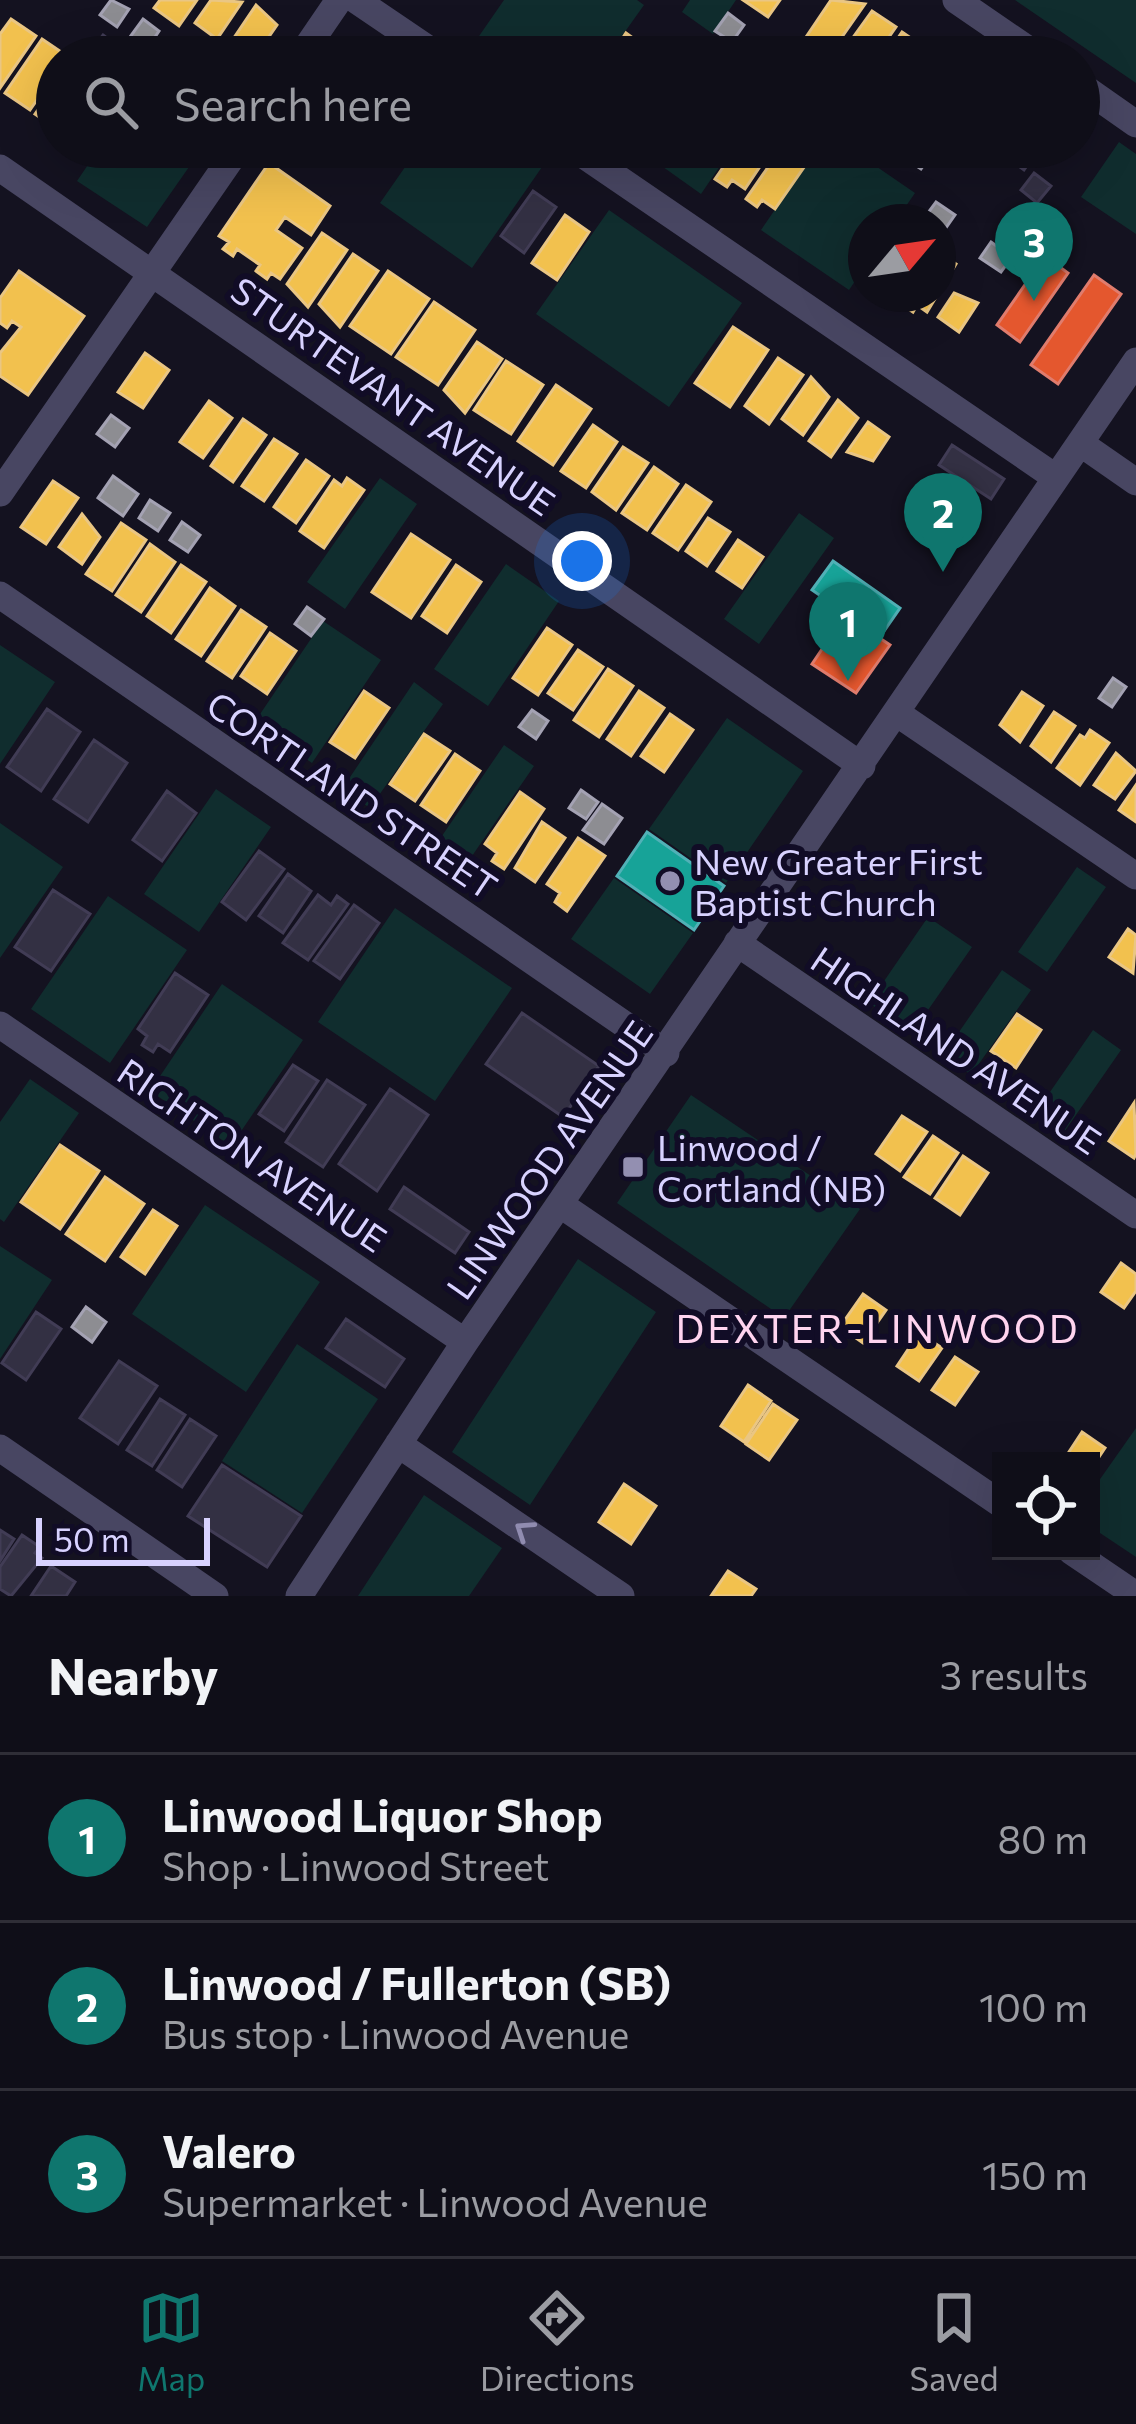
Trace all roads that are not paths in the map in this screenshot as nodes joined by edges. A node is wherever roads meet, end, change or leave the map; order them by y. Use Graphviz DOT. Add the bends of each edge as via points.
graph roads {
  1 [pos="339,0"];
  2 [pos="356,0"];
  3 [pos="956,0"];
  4 [pos="314,36"];
  5 [pos="409,36"];
  6 [pos="1008,36"];
  7 [pos="1100,99"];
  8 [pos="1136,124"];
  9 [pos="0,168"];
  10 [pos="225,168"];
  11 [pos="603,168"];
  12 [pos="154,272"];
  13 [pos="1136,361"];
  14 [pos="1081,443"];
  15 [pos="1055,477"];
  16 [pos="1136,482"];
  17 [pos="0,493"];
  18 [pos="0,596"];
  19 [pos="898,714"];
  20 [pos="862,766"];
  21 [pos="1136,876"];
  22 [pos="737,943"];
  23 [pos="0,1025"];
  24 [pos="666,1053"];
  25 [pos="561,1205"];
  26 [pos="1136,1215"];
  27 [pos="465,1342"];
  28 [pos="398,1444"];
  29 [pos="0,1448"];
  30 [pos="992,1498"];
  31 [pos="1084,1560"];
  32 [pos="1136,1595"];
  33 [pos="215,1596"];
  34 [pos="299,1596"];
  35 [pos="621,1596"];
  1 -- 4 [label="street"];
  2 -- 5 [label="street"];
  3 -- 6 [label="street"];
  7 -- 8 [label="street"];
  9 -- 12 [label="street, STURTEVANT AVENUE"];
  10 -- 12 [label="street"];
  11 -- 15 [label="street"];
  12 -- 17 [label="street"];
  12 -- 20 [label="street, STURTEVANT AVENUE"];
  13 -- 14 [label="street"];
  14 -- 15 [label="street"];
  14 -- 16 [label="street"];
  15 -- 19 [label="street"];
  18 -- 24 [label="street, CORTLAND STREET"];
  19 -- 20 [label="street, LINWOOD AVENUE"];
  19 -- 21 [label="street"];
  20 -- 22 [label="street, LINWOOD AVENUE"];
  22 -- 24 [label="street, LINWOOD AVENUE"];
  22 -- 26 [label="street, HIGHLAND AVENUE"];
  23 -- 27 [label="street, RICHTON AVENUE"];
  24 -- 25 [label="street, LINWOOD AVENUE"];
  25 -- 27 [label="street, LINWOOD AVENUE"];
  25 -- 30 [label="street"];
  27 -- 28 [label="street, LINWOOD AVENUE"];
  28 -- 34 [label="street, LINWOOD AVENUE"];
  35 -- 28 [label="street, one-way"];
  29 -- 33 [label="street"];
  31 -- 32 [label="street"];
}
